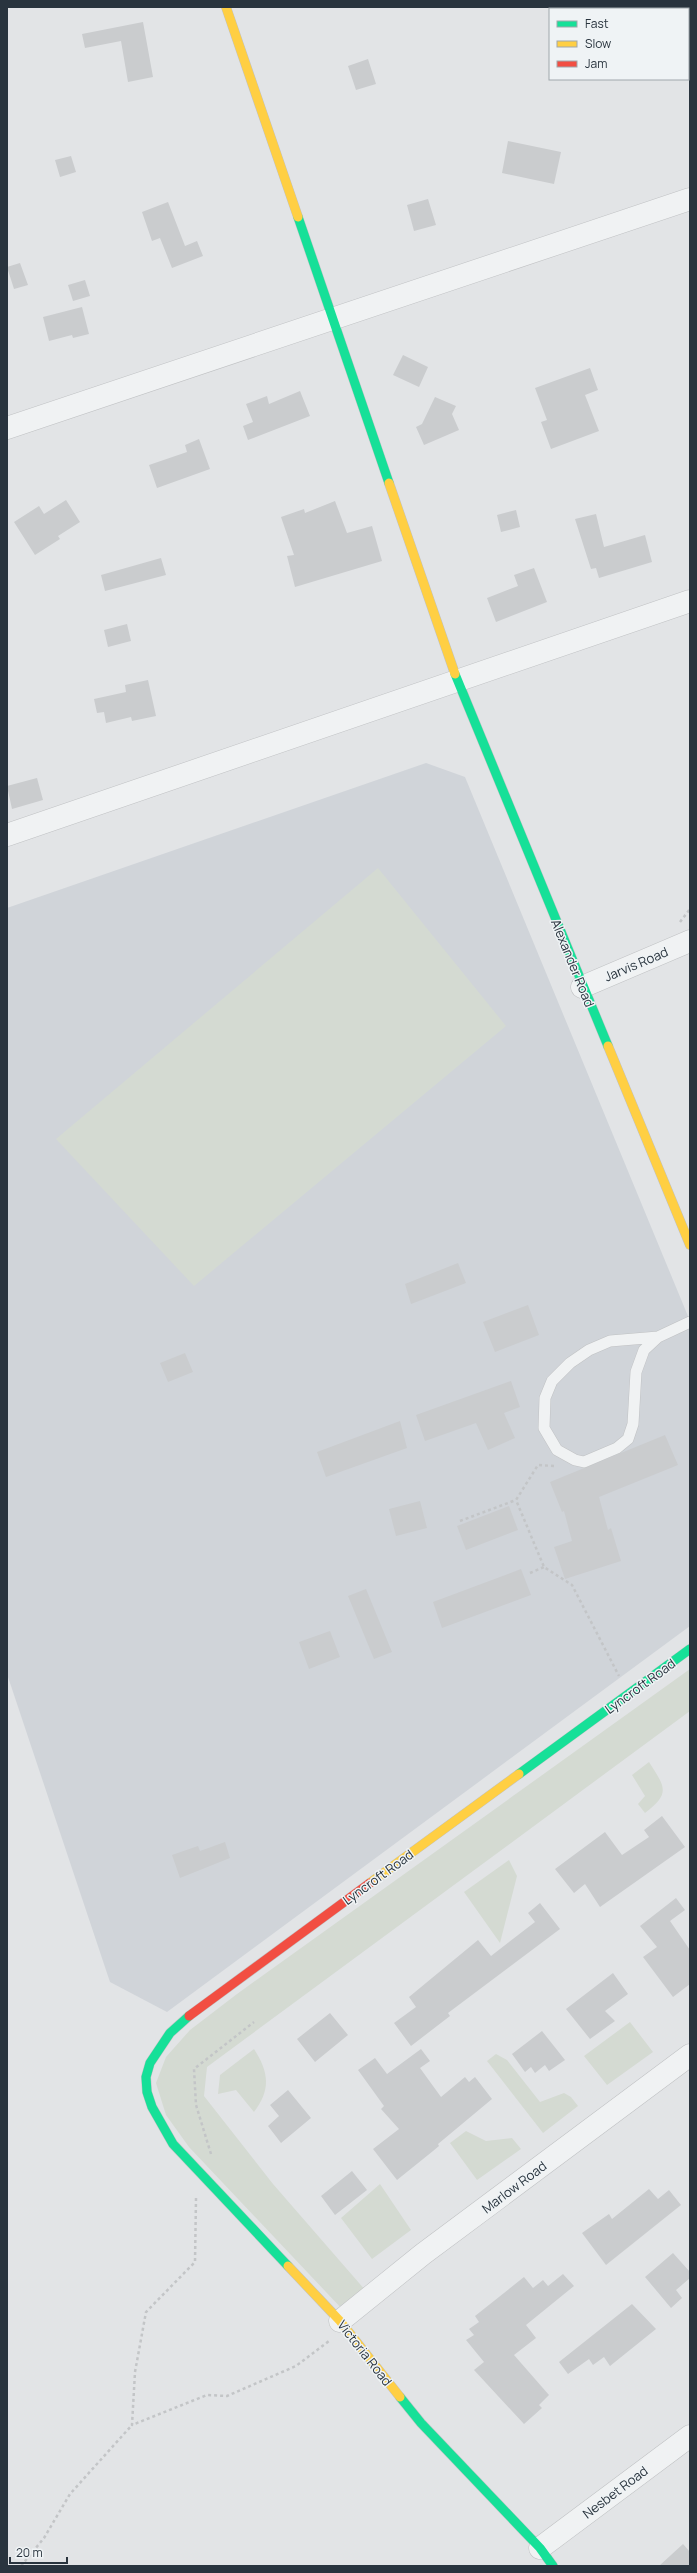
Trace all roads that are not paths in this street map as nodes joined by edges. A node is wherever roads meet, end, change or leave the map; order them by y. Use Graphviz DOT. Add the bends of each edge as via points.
graph roads {
  1 [pos="226,7"];
  2 [pos="690,198"];
  3 [pos="333,320"];
  4 [pos="7,428"];
  5 [pos="690,602"];
  6 [pos="457,681"];
  7 [pos="7,836"];
  8 [pos="690,941"];
  9 [pos="582,987"];
  10 [pos="690,1245"];
  11 [pos="690,1322"];
  12 [pos="658,1337"];
  13 [pos="690,1649"];
  14 [pos="690,2055"];
  15 [pos="173,2144"];
  16 [pos="343,2325"];
  17 [pos="690,2436"];
  18 [pos="540,2548"];
  19 [pos="553,2566"];
  1 -- 3 [label="street, Alexander Road"];
  2 -- 3 [label="street"];
  3 -- 4 [label="street"];
  3 -- 6 [label="street, Alexander Road"];
  5 -- 6 [label="street"];
  6 -- 7 [label="street"];
  6 -- 9 [label="street, Alexander Road"];
  8 -- 9 [label="street, Jarvis Road"];
  9 -- 10 [label="street, Alexander Road"];
  11 -- 12 [label="lane"];
  12 -- 12 [label="lane" via="644,1350 636,1372 633,1424 628,1439 617,1448 584,1462 557,1450 544,1428 545,1398 552,1381 570,1363 589,1350 610,1341"];
  13 -- 15 [label="street, Lyncroft Road" via="187,2017 167,2035 148,2065 145,2089 151,2110"];
  14 -- 16 [label="street, Marlow Road" via="423,2254"];
  15 -- 16 [label="street, Victoria Road"];
  16 -- 18 [label="street, Victoria Road" via="421,2423"];
  17 -- 18 [label="street, Nesbet Road"];
  18 -- 19 [label="street, Victoria Road"];
}
